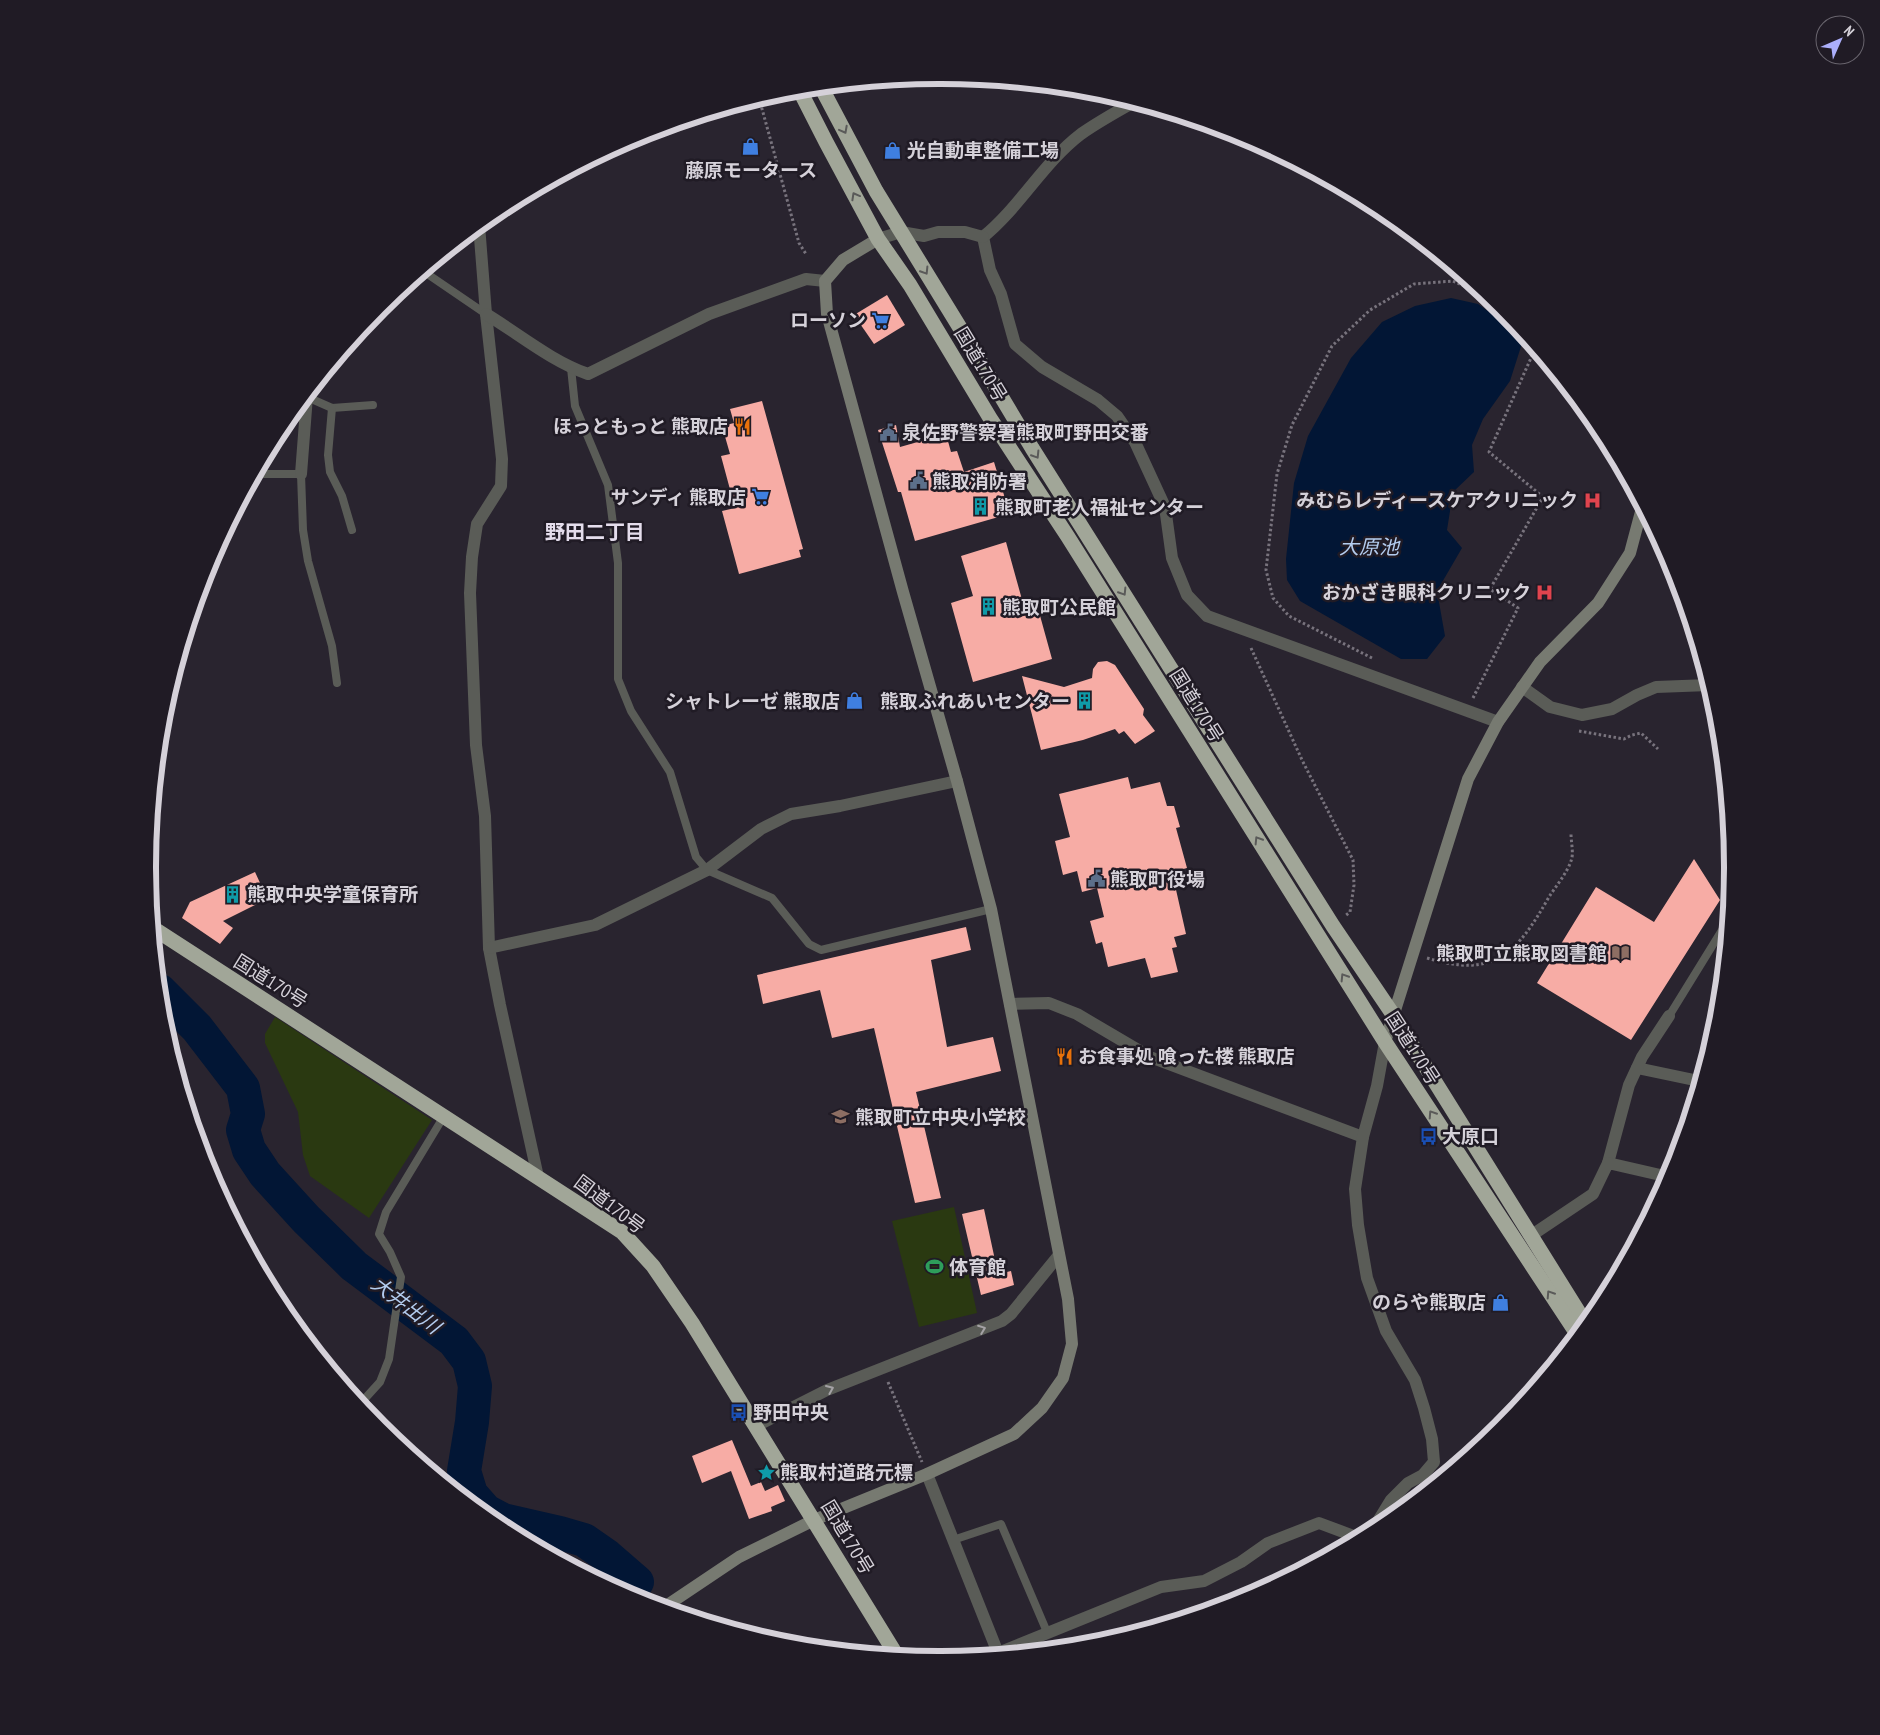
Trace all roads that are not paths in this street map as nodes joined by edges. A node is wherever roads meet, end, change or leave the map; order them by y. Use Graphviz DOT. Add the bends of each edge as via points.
graph roads {
  1 [pos="825,92"];
  2 [pos="803,96"];
  3 [pos="1127,106"];
  4 [pos="901,232"];
  5 [pos="480,234"];
  6 [pos="983,237"];
  7 [pos="878,239"];
  8 [pos="427,275"];
  9 [pos="826,281"];
  10 [pos="486,314"];
  11 [pos="571,368"];
  12 [pos="312,399"];
  13 [pos="306,406"];
  14 [pos="373,406"];
  15 [pos="332,408"];
  16 [pos="262,474"];
  17 [pos="301,474"];
  18 [pos="1640,515"];
  19 [pos="352,530"];
  20 [pos="337,683"];
  21 [pos="1702,685"];
  22 [pos="1522,687"];
  23 [pos="1498,722"];
  24 [pos="957,781"];
  25 [pos="707,870"];
  26 [pos="990,909"];
  27 [pos="159,931"];
  28 [pos="1721,932"];
  29 [pos="490,948"];
  30 [pos="1010,1004"];
  31 [pos="1394,1016"];
  32 [pos="1669,1016"];
  33 [pos="1385,1042"];
  34 [pos="1637,1068"];
  35 [pos="1694,1080"];
  36 [pos="444,1116"];
  37 [pos="1363,1137"];
  38 [pos="1608,1163"];
  39 [pos="1660,1175"];
  40 [pos="538,1177"];
  41 [pos="1532,1235"];
  42 [pos="1059,1255"];
  43 [pos="1582,1317"];
  44 [pos="1574,1329"];
  45 [pos="365,1399"];
  46 [pos="756,1426"];
  47 [pos="927,1474"];
  48 [pos="1383,1513"];
  49 [pos="814,1520"];
  50 [pos="1350,1535"];
  51 [pos="953,1540"];
  52 [pos="670,1603"];
  53 [pos="1047,1632"];
  54 [pos="1009,1648"];
  55 [pos="893,1650"];
  56 [pos="993,1650"];
  1 -- 4 [label="highway, 国道170号, one-way"];
  7 -- 2 [label="highway, 国道170号, one-way"];
  3 -- 6 [label="street" via="1080,134"];
  4 -- 6 [label="street" via="924,236 938,232 965,232"];
  4 -- 7 [label="street"];
  4 -- 31 [label="highway, 国道170号, one-way" via="1032,448 1333,926"];
  5 -- 10 [label="street"];
  6 -- 23 [label="street" via="1014,344 1042,367 1098,400 1117,416 1135,442 1165,507 1172,558 1187,595 1207,616"];
  7 -- 9 [label="street" via="843,260"];
  33 -- 7 [label="highway, 国道170号, one-way"];
  8 -- 10 [label="lane"];
  9 -- 11 [label="street" via="806,279 709,314 588,374"];
  9 -- 24 [label="street" via="826,314"];
  10 -- 11 [label="street"];
  10 -- 29 [label="street" via="500,422 501,486 478,524 470,592 476,745 485,816"];
  11 -- 25 [label="lane" via="575,406 608,485 618,563 618,679 631,711 670,772 696,857"];
  12 -- 15 [label="lane"];
  13 -- 17 [label="street"];
  14 -- 15 [label="lane"];
  15 -- 19 [label="lane" via="328,455 330,472 342,496"];
  16 -- 17 [label="lane"];
  17 -- 20 [label="lane" via="308,561 332,646"];
  18 -- 22 [label="street" via="1630,553 1598,603 1540,662"];
  21 -- 22 [label="street" via="1656,687 1612,709 1582,715 1550,707"];
  22 -- 23 [label="street"];
  23 -- 31 [label="street" via="1468,779"];
  24 -- 25 [label="street" via="791,814 761,829"];
  24 -- 26 [label="street"];
  25 -- 26 [label="lane" via="772,898 809,944 821,950"];
  25 -- 29 [label="street" via="595,925"];
  26 -- 30 [label="street"];
  27 -- 36 [label="highway, 国道170号"];
  28 -- 32 [label="lane"];
  29 -- 40 [label="street"];
  30 -- 37 [label="street" via="1049,1003 1077,1014 1150,1057"];
  30 -- 42 [label="street"];
  31 -- 33 [label="street"];
  31 -- 41 [label="highway, 国道170号"];
  32 -- 34 [label="street"];
  33 -- 37 [label="street"];
  44 -- 33 [label="highway, 国道170号, one-way"];
  34 -- 35 [label="street"];
  34 -- 38 [label="street" via="1629,1085"];
  36 -- 40 [label="highway, 国道170号"];
  36 -- 45 [label="lane" via="386,1212 379,1234 401,1277 389,1360 380,1382"];
  37 -- 48 [label="street" via="1355,1189 1367,1278 1386,1332 1415,1380 1432,1439 1434,1462 1391,1500"];
  38 -- 39 [label="street"];
  38 -- 41 [label="street" via="1594,1194"];
  40 -- 46 [label="highway, 国道170号" via="622,1232 638,1249 673,1294"];
  41 -- 43 [label="highway, 国道170号"];
  46 -- 42 [label="street, one-way" via="827,1390 1002,1321"];
  42 -- 47 [label="street" via="1068,1299 1072,1344 1063,1378 1042,1408 1014,1434"];
  46 -- 49 [label="highway, 国道170号"];
  47 -- 49 [label="street"];
  47 -- 51 [label="street"];
  49 -- 52 [label="street" via="739,1557"];
  49 -- 55 [label="highway, 国道170号"];
  50 -- 53 [label="street" via="1319,1523 1268,1543 1241,1562 1204,1581 1161,1587"];
  51 -- 53 [label="lane" via="1001,1524"];
  51 -- 56 [label="street"];
  53 -- 54 [label="street"];
}
